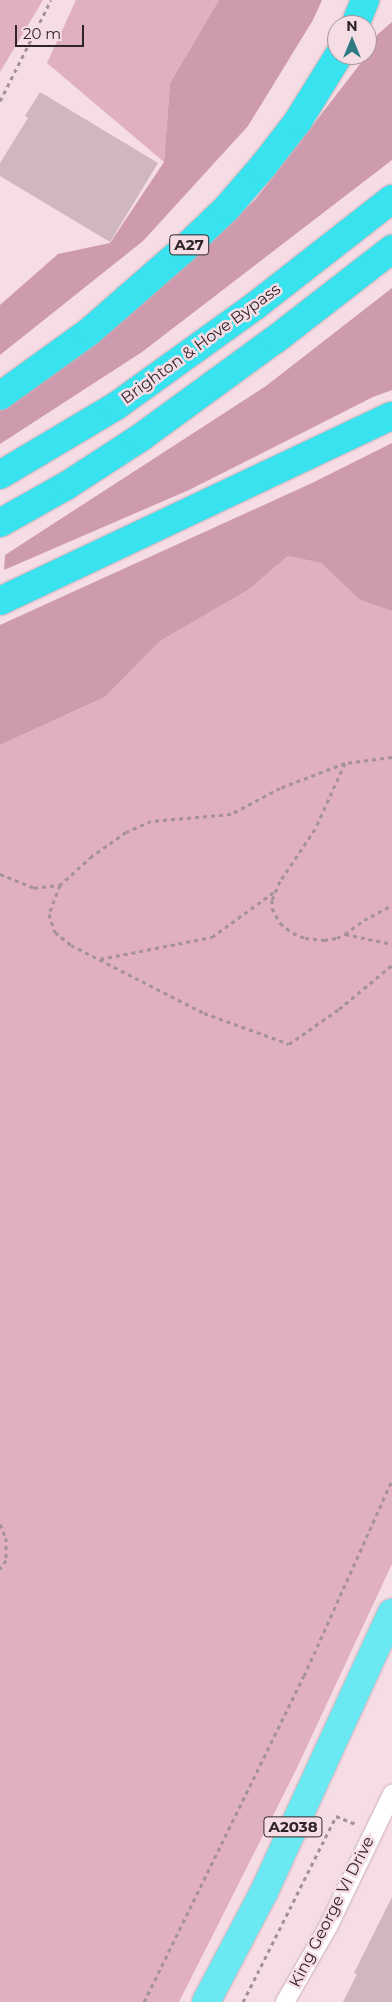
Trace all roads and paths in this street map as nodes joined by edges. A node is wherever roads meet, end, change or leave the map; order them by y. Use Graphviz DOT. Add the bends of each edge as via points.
graph roads {
  1 [pos="51,0"];
  2 [pos="365,0"];
  3 [pos="359,15"];
  4 [pos="333,65"];
  5 [pos="0,102"];
  6 [pos="392,199"];
  7 [pos="392,249"];
  8 [pos="0,396"];
  9 [pos="392,416"];
  10 [pos="0,475"];
  11 [pos="0,523"];
  12 [pos="0,601"];
  13 [pos="392,757"];
  14 [pos="345,763"];
  15 [pos="0,874"];
  16 [pos="60,885"];
  17 [pos="275,892"];
  18 [pos="392,905"];
  19 [pos="345,934"];
  20 [pos="392,944"];
  21 [pos="99,959"];
  22 [pos="392,965"];
  23 [pos="392,1480"];
  24 [pos="0,1524"];
  25 [pos="0,1569"];
  26 [pos="392,1613"];
  27 [pos="392,1794"];
  28 [pos="374,1831"];
  29 [pos="144,2002"];
  30 [pos="206,2002"];
  31 [pos="243,2002"];
  32 [pos="285,2002"];
  1 -- 5 [label="path"];
  2 -- 3 [label="highway"];
  4 -- 8 [label="highway, A27" via="298,121 227,208 90,331"];
  6 -- 10 [label="highway, Brighton & Hove Bypass" via="255,306 116,406"];
  7 -- 11 [label="highway" via="140,438 66,486"];
  9 -- 12 [label="highway"];
  13 -- 14 [label="path"];
  14 -- 16 [label="path" via="280,788 231,814 151,822 126,832 92,856"];
  14 -- 17 [label="path" via="315,830"];
  15 -- 16 [label="path" via="34,888"];
  16 -- 21 [label="path" via="49,914 55,932 71,945"];
  17 -- 19 [label="path" via="272,908 275,916 293,932 305,938 324,940"];
  17 -- 21 [label="path" via="212,937"];
  18 -- 19 [label="path"];
  19 -- 20 [label="path"];
  21 -- 22 [label="path" via="204,1013 289,1044 339,1009"];
  23 -- 29 [label="path" via="304,1676"];
  24 -- 25 [label="path" via="6,1538 6,1560"];
  26 -- 30 [label="main road, A2038" via="264,1892"];
  27 -- 28 [label="street, King George VI Drive"];
  28 -- 31 [label="path" via="336,1816"];
  28 -- 32 [label="street, King George VI Drive" via="328,1927"];
}
